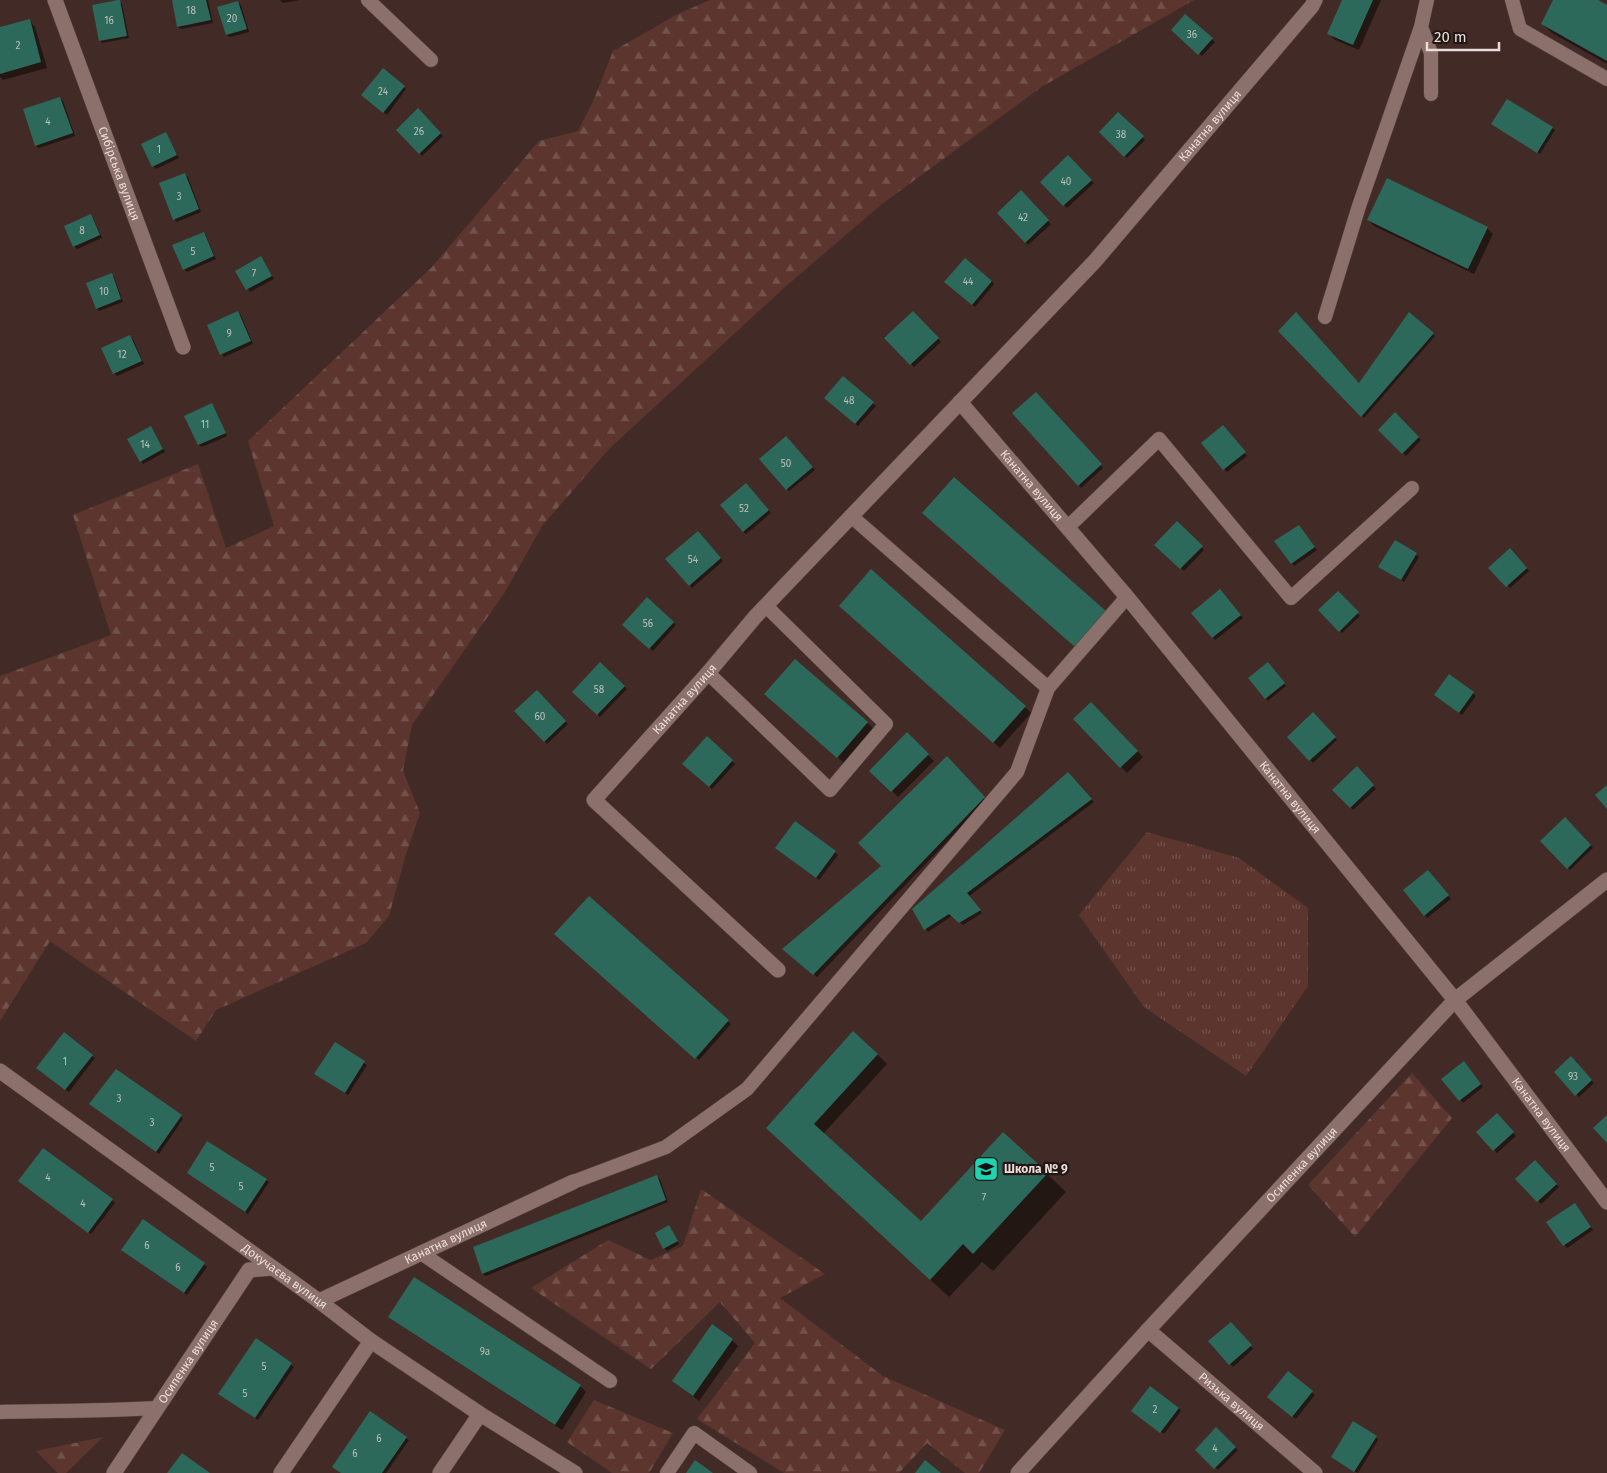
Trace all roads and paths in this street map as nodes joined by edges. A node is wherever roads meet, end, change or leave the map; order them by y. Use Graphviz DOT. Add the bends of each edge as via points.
graph roads {
  1 [pos="55,0"];
  2 [pos="368,0"];
  3 [pos="1315,0"];
  4 [pos="1427,0"];
  5 [pos="1512,0"];
  6 [pos="1421,27"];
  7 [pos="431,60"];
  8 [pos="1607,79"];
  9 [pos="1431,94"];
  10 [pos="1325,317"];
  11 [pos="183,347"];
  12 [pos="960,402"];
  13 [pos="1412,488"];
  14 [pos="851,516"];
  15 [pos="1068,527"];
  16 [pos="1127,597"];
  17 [pos="766,606"];
  18 [pos="708,673"];
  19 [pos="1048,688"];
  20 [pos="1607,880"];
  21 [pos="778,970"];
  22 [pos="1455,1000"];
  23 [pos="0,1071"];
  24 [pos="573,1182"];
  25 [pos="1607,1202"];
  26 [pos="422,1253"];
  27 [pos="273,1268"];
  28 [pos="319,1301"];
  29 [pos="1148,1330"];
  30 [pos="371,1341"];
  31 [pos="610,1381"];
  32 [pos="157,1408"];
  33 [pos="0,1412"];
  34 [pos="480,1414"];
  35 [pos="114,1473"];
  36 [pos="281,1473"];
  37 [pos="440,1473"];
  38 [pos="574,1473"];
  39 [pos="667,1473"];
  40 [pos="750,1473"];
  41 [pos="1018,1473"];
  42 [pos="1315,1473"];
  1 -- 11 [label="street, Сибірська вулиця"];
  2 -- 7 [label="lane"];
  3 -- 12 [label="street, Канатна вулиця" via="1095,260"];
  4 -- 6 [label="lane"];
  5 -- 8 [label="lane" via="1520,29"];
  6 -- 9 [label="lane" via="1430,53"];
  6 -- 10 [label="lane" via="1359,206"];
  12 -- 14 [label="street, Канатна вулиця"];
  12 -- 15 [label="street, Канатна вулиця"];
  13 -- 15 [label="lane" via="1291,598 1158,439"];
  14 -- 17 [label="street, Канатна вулиця"];
  14 -- 19 [label="lane"];
  15 -- 16 [label="street, Канатна вулиця"];
  16 -- 19 [label="lane"];
  16 -- 22 [label="street, Канатна вулиця"];
  17 -- 18 [label="street, Канатна вулиця"];
  17 -- 18 [label="lane" via="886,724 830,790"];
  18 -- 21 [label="street, Канатна вулиця" via="594,800"];
  19 -- 24 [label="lane" via="1017,772 747,1089 666,1147"];
  20 -- 22 [label="street, Осипенка вулиця"];
  22 -- 25 [label="street, Канатна вулиця"];
  22 -- 29 [label="street, Осипенка вулиця"];
  23 -- 27 [label="street, Докучаєва вулиця"];
  24 -- 26 [label="street, Канатна вулиця"];
  26 -- 28 [label="street, Канатна вулиця"];
  26 -- 31 [label="lane"];
  27 -- 28 [label="street, Докучаєва вулиця"];
  27 -- 32 [label="street, Осипенка вулиця" via="249,1270"];
  28 -- 30 [label="street, Докучаєва вулиця"];
  29 -- 41 [label="street, Осипенка вулиця"];
  29 -- 42 [label="street, Ризька вулиця"];
  30 -- 34 [label="street, Докучаєва вулиця"];
  30 -- 36 [label="street"];
  32 -- 33 [label="lane"];
  32 -- 35 [label="street, Осипенка вулиця"];
  34 -- 37 [label="street"];
  34 -- 38 [label="street, Докучаєва вулиця"];
  39 -- 40 [label="lane" via="694,1433"];
}
